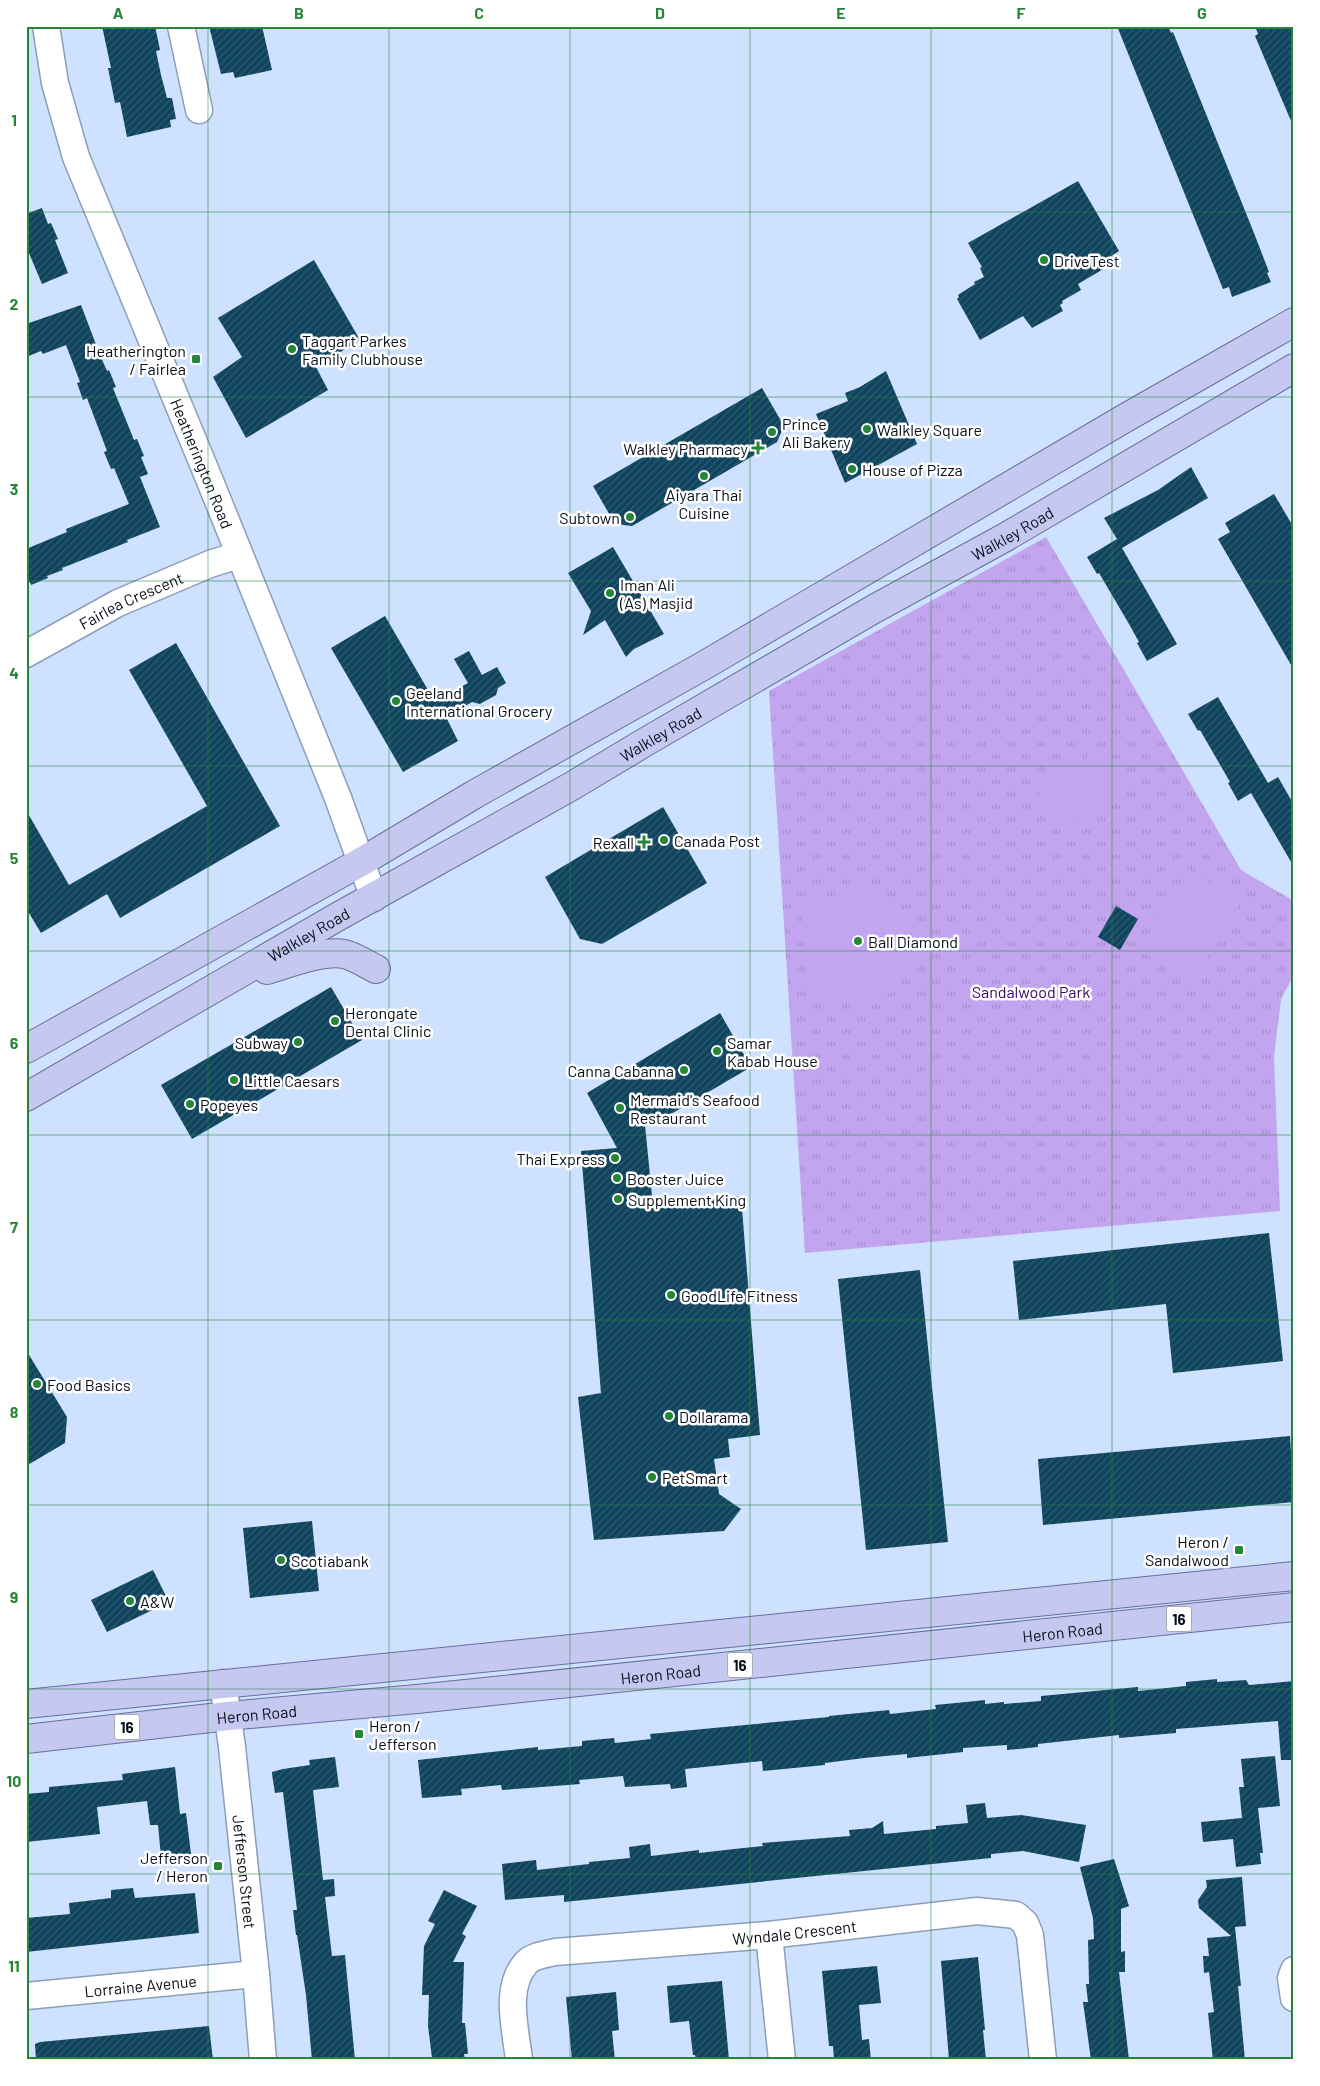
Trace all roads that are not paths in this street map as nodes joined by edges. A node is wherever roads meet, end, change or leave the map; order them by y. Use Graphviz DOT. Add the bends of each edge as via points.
graph roads {
  1 [pos="46,26"];
  2 [pos="181,26"];
  3 [pos="199,110"];
  4 [pos="1294,322"];
  5 [pos="1285,374"];
  6 [pos="238,555"];
  7 [pos="26,654"];
  8 [pos="361,862"];
  9 [pos="374,898"];
  10 [pos="376,969"];
  11 [pos="218,986"];
  12 [pos="26,1049"];
  13 [pos="26,1097"];
  14 [pos="1294,1576"];
  15 [pos="1294,1607"];
  16 [pos="223,1683"];
  17 [pos="26,1704"];
  18 [pos="228,1716"];
  19 [pos="26,1739"];
  20 [pos="769,1935"];
  21 [pos="1294,1970"];
  22 [pos="256,1974"];
  23 [pos="26,1996"];
  24 [pos="1294,1998"];
  25 [pos="263,2060"];
  26 [pos="520,2060"];
  27 [pos="782,2060"];
  28 [pos="1043,2060"];
  1 -- 6 [label="street, Heatherington Road" via="55,83 76,157"];
  2 -- 3 [label="street"];
  4 -- 8 [label="main road"];
  5 -- 9 [label="main road, Walkley Road"];
  6 -- 7 [label="street, Fairlea Crescent" via="118,603"];
  6 -- 8 [label="street, Heatherington Road"];
  8 -- 9 [label="street, Heatherington Road"];
  8 -- 12 [label="main road"];
  9 -- 11 [label="main road, Walkley Road"];
  10 -- 11 [label="main road" via="344,954 322,955"];
  11 -- 13 [label="main road, Walkley Road"];
  14 -- 16 [label="main road, Heron Road / 16"];
  15 -- 18 [label="main road, Heron Road / 16"];
  16 -- 17 [label="main road, Heron Road / 16"];
  16 -- 18 [label="street, Jefferson Street"];
  18 -- 19 [label="main road, Heron Road / 16"];
  18 -- 22 [label="street, Jefferson Street"];
  20 -- 26 [label="street, Wyndale Crescent" via="555,1952 527,1962 516,1982 513,2004"];
  20 -- 27 [label="street"];
  20 -- 28 [label="street, Wyndale Crescent" via="977,1911 1016,1915 1025,1923 1030,1935"];
  21 -- 24 [label="street" via="1291,1978"];
  22 -- 23 [label="street, Lorraine Avenue"];
  22 -- 25 [label="street, Jefferson Street"];
}
